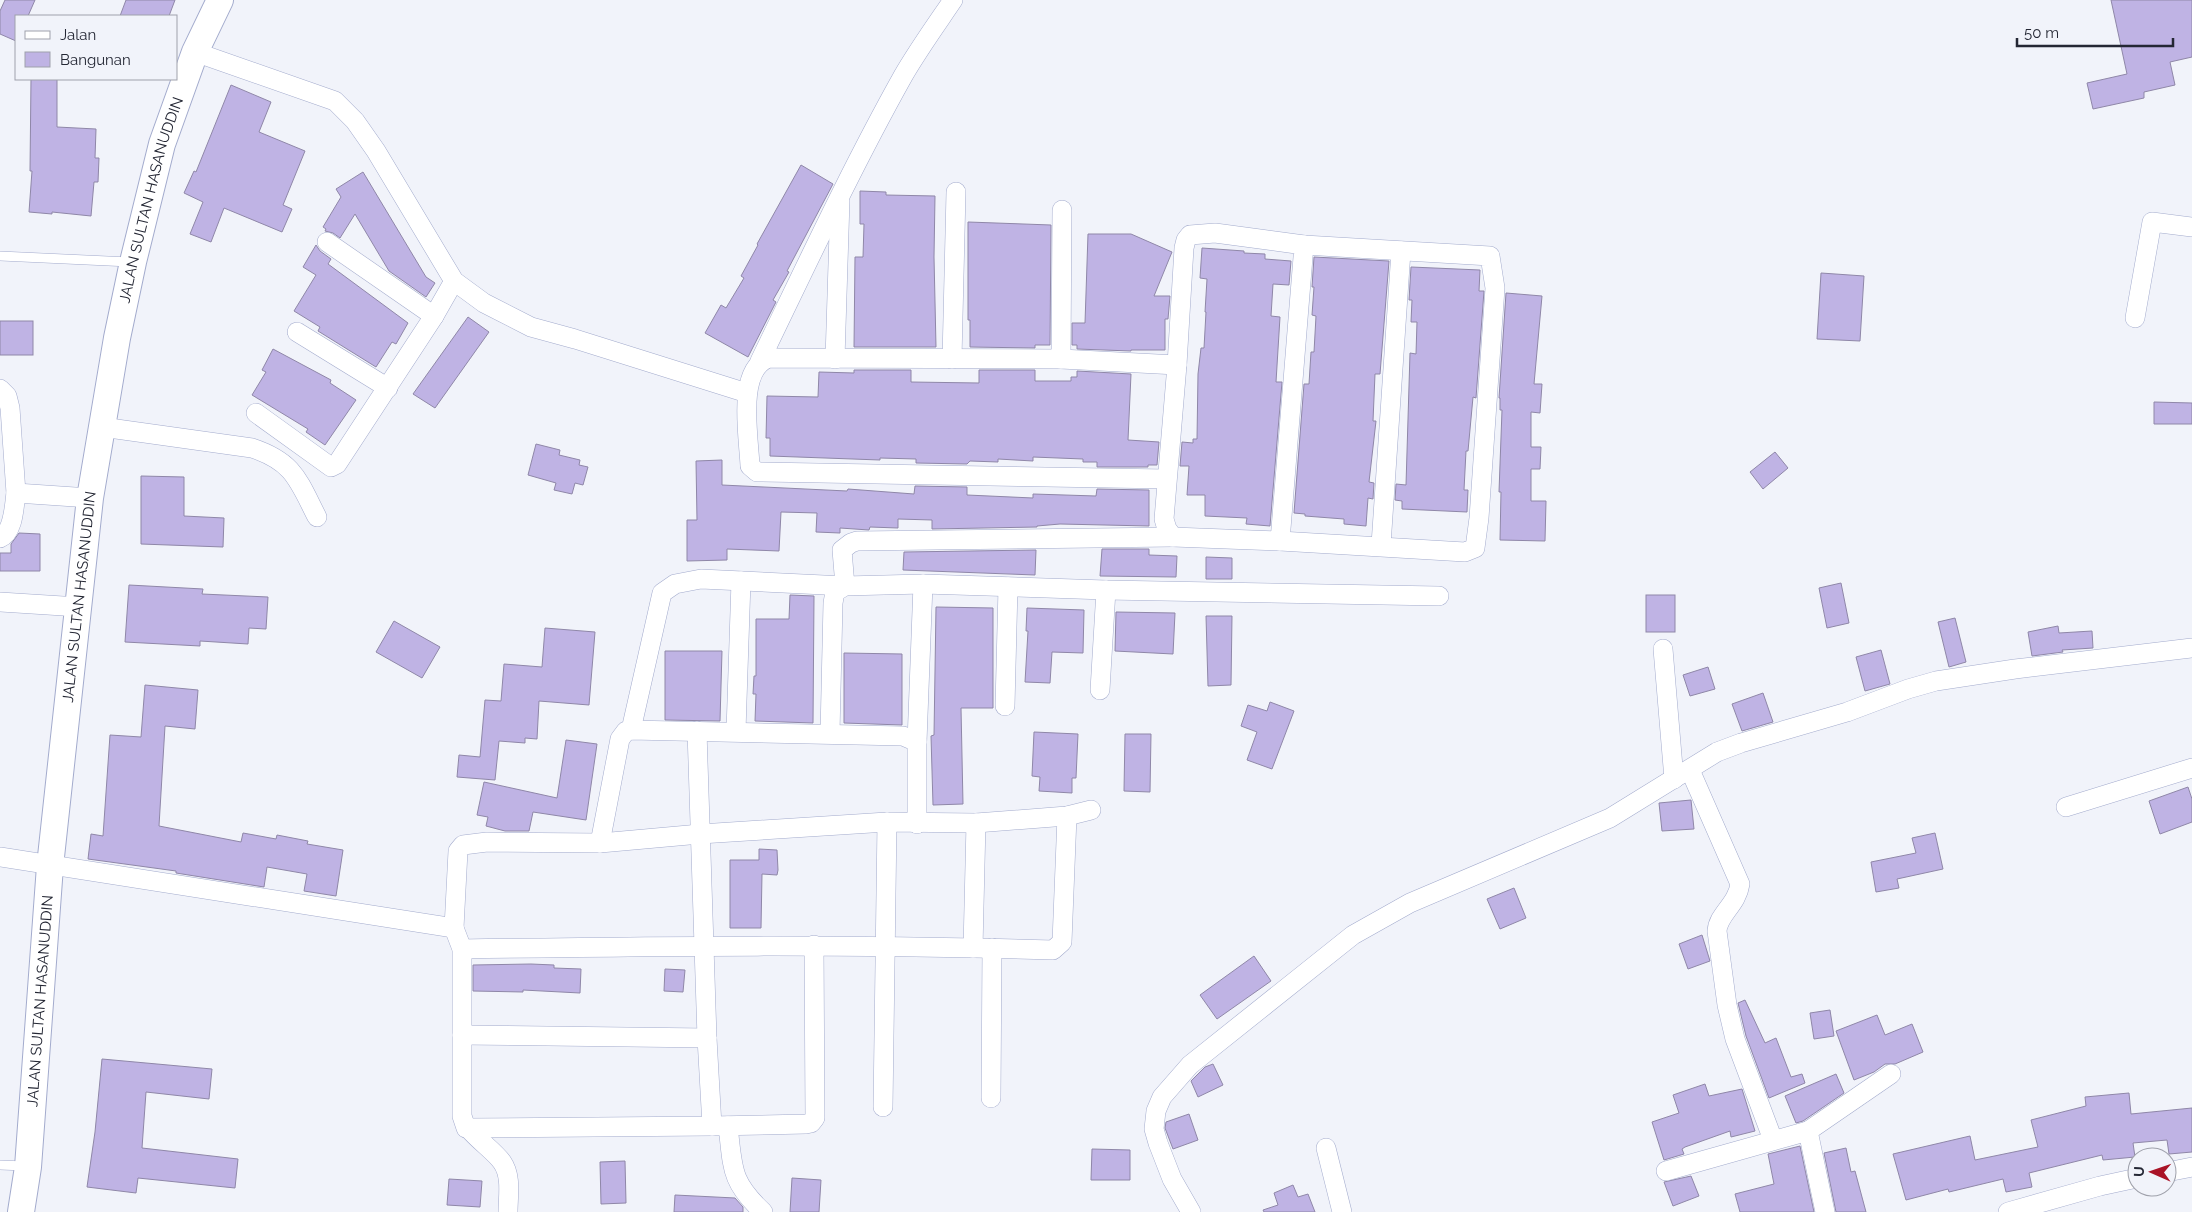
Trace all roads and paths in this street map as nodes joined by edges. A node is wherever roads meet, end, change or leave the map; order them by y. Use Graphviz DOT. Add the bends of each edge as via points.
graph roads {
  1 [pos="220,0"];
  2 [pos="953,0"];
  3 [pos="195,52"];
  4 [pos="956,192"];
  5 [pos="840,194"];
  6 [pos="1062,210"];
  7 [pos="2192,227"];
  8 [pos="327,242"];
  9 [pos="1304,245"];
  10 [pos="1401,251"];
  11 [pos="0,256"];
  12 [pos="133,262"];
  13 [pos="454,281"];
  14 [pos="434,316"];
  15 [pos="2135,318"];
  16 [pos="297,332"];
  17 [pos="835,359"];
  18 [pos="952,359"];
  19 [pos="1061,359"];
  20 [pos="760,361"];
  21 [pos="1177,365"];
  22 [pos="388,388"];
  23 [pos="0,389"];
  24 [pos="747,394"];
  25 [pos="256,414"];
  26 [pos="102,426"];
  27 [pos="1166,479"];
  28 [pos="16,493"];
  29 [pos="90,498"];
  30 [pos="317,517"];
  31 [pos="1173,537"];
  32 [pos="0,538"];
  33 [pos="1280,540"];
  34 [pos="1381,545"];
  35 [pos="741,581"];
  36 [pos="923,584"];
  37 [pos="844,586"];
  38 [pos="1008,587"];
  39 [pos="1106,590"];
  40 [pos="1439,596"];
  41 [pos="0,602"];
  42 [pos="79,607"];
  43 [pos="2192,648"];
  44 [pos="1663,649"];
  45 [pos="1100,690"];
  46 [pos="1004,706"];
  47 [pos="631,730"];
  48 [pos="697,731"];
  49 [pos="736,732"];
  50 [pos="830,733"];
  51 [pos="917,742"];
  52 [pos="2192,768"];
  53 [pos="1682,775"];
  54 [pos="2066,807"];
  55 [pos="1090,810"];
  56 [pos="1067,816"];
  57 [pos="887,822"];
  58 [pos="976,823"];
  59 [pos="917,824"];
  60 [pos="700,834"];
  61 [pos="600,843"];
  62 [pos="0,857"];
  63 [pos="50,866"];
  64 [pos="454,928"];
  65 [pos="704,945"];
  66 [pos="814,945"];
  67 [pos="885,945"];
  68 [pos="973,948"];
  69 [pos="992,948"];
  70 [pos="462,949"];
  71 [pos="462,1035"];
  72 [pos="707,1038"];
  73 [pos="1891,1074"];
  74 [pos="991,1098"];
  75 [pos="883,1106"];
  76 [pos="720,1126"];
  77 [pos="469,1129"];
  78 [pos="1808,1131"];
  79 [pos="1773,1140"];
  80 [pos="1326,1148"];
  81 [pos="0,1165"];
  82 [pos="28,1166"];
  83 [pos="2192,1166"];
  84 [pos="2177,1170"];
  85 [pos="1666,1171"];
  86 [pos="2127,1181"];
  87 [pos="2049,1206"];
  88 [pos="22,1212"];
  89 [pos="508,1212"];
  90 [pos="763,1212"];
  91 [pos="1191,1212"];
  92 [pos="1342,1212"];
  93 [pos="1825,1212"];
  94 [pos="2008,1212"];
  1 -- 3 [label="street, JALAN SULTAN HASANUDDIN"];
  2 -- 5 [label="street" via="904,74"];
  3 -- 12 [label="street, JALAN SULTAN HASANUDDIN" via="162,144"];
  3 -- 13 [label="street" via="344,108 376,151"];
  4 -- 18 [label="street"];
  5 -- 17 [label="street"];
  5 -- 20 [label="street"];
  6 -- 19 [label="street"];
  7 -- 15 [label="street" via="2152,222"];
  8 -- 14 [label="street"];
  9 -- 10 [label="street"];
  9 -- 21 [label="street" via="1215,233 1190,235 1184,248"];
  9 -- 33 [label="street"];
  10 -- 34 [label="street"];
  10 -- 34 [label="street" via="1490,256 1495,288 1493,320 1474,548 1459,552"];
  11 -- 12 [label="lane"];
  12 -- 26 [label="street, JALAN SULTAN HASANUDDIN"];
  13 -- 14 [label="street"];
  13 -- 24 [label="street" via="484,303 531,327"];
  14 -- 22 [label="street"];
  16 -- 22 [label="street"];
  17 -- 18 [label="street"];
  17 -- 20 [label="street" via="782,357"];
  18 -- 19 [label="street"];
  19 -- 21 [label="street"];
  20 -- 24 [label="street" via="753,371"];
  21 -- 27 [label="street"];
  22 -- 25 [label="street" via="337,464 331,467"];
  23 -- 28 [label="street" via="7,396 10,408"];
  24 -- 27 [label="street" via="750,466 757,472"];
  26 -- 29 [label="street, JALAN SULTAN HASANUDDIN"];
  26 -- 30 [label="street" via="252,448 269,454 290,467"];
  27 -- 31 [label="street" via="1164,519"];
  28 -- 29 [label="street"];
  28 -- 32 [label="street" via="7,532"];
  29 -- 42 [label="street, JALAN SULTAN HASANUDDIN"];
  31 -- 33 [label="street"];
  31 -- 37 [label="street" via="857,541 842,550"];
  33 -- 34 [label="street"];
  35 -- 37 [label="street"];
  35 -- 47 [label="street" via="687,580 662,593"];
  35 -- 49 [label="street"];
  36 -- 37 [label="street"];
  36 -- 38 [label="street"];
  36 -- 51 [label="street"];
  37 -- 50 [label="street" via="835,592 833,603"];
  38 -- 39 [label="street"];
  38 -- 46 [label="street"];
  39 -- 40 [label="street"];
  39 -- 45 [label="street"];
  41 -- 42 [label="street"];
  42 -- 63 [label="street, JALAN SULTAN HASANUDDIN"];
  43 -- 53 [label="street" via="1936,681 1847,712 1741,743 1717,752"];
  44 -- 53 [label="street"];
  47 -- 48 [label="street"];
  47 -- 61 [label="street" via="620,739"];
  48 -- 49 [label="street"];
  48 -- 60 [label="street"];
  49 -- 50 [label="street"];
  50 -- 51 [label="street" via="904,736"];
  51 -- 59 [label="street"];
  52 -- 54 [label="street"];
  53 -- 79 [label="street" via="1740,884 1737,898 1720,920 1717,931 1735,1039"];
  53 -- 91 [label="street" via="1610,818 1410,903 1354,935 1190,1064 1162,1096 1156,1110 1154,1129 1172,1180"];
  55 -- 56 [label="street"];
  56 -- 58 [label="street"];
  56 -- 69 [label="street" via="1062,942 1053,950"];
  57 -- 59 [label="street"];
  57 -- 60 [label="street"];
  57 -- 67 [label="street"];
  58 -- 59 [label="street"];
  58 -- 68 [label="street"];
  60 -- 61 [label="street"];
  60 -- 65 [label="street"];
  61 -- 64 [label="street" via="487,842 463,846 458,851"];
  62 -- 63 [label="street"];
  63 -- 64 [label="street"];
  63 -- 82 [label="street, JALAN SULTAN HASANUDDIN"];
  64 -- 70 [label="street"];
  65 -- 66 [label="street"];
  65 -- 70 [label="street"];
  65 -- 72 [label="street"];
  66 -- 67 [label="street"];
  66 -- 76 [label="street" via="815,1118 806,1124"];
  67 -- 68 [label="street"];
  67 -- 75 [label="street"];
  68 -- 69 [label="street"];
  69 -- 74 [label="street"];
  70 -- 71 [label="street"];
  71 -- 72 [label="street"];
  71 -- 77 [label="street" via="463,1123"];
  72 -- 76 [label="street"];
  73 -- 78 [label="street"];
  76 -- 77 [label="street"];
  76 -- 90 [label="street" via="734,1174 746,1196"];
  77 -- 89 [label="street" via="506,1169"];
  78 -- 79 [label="street"];
  78 -- 93 [label="street"];
  79 -- 85 [label="street"];
  80 -- 92 [label="street"];
  81 -- 82 [label="lane"];
  82 -- 88 [label="street, JALAN SULTAN HASANUDDIN"];
  83 -- 84 [label="street"];
  86 -- 87 [label="street"];
  87 -- 94 [label="street"];
}
